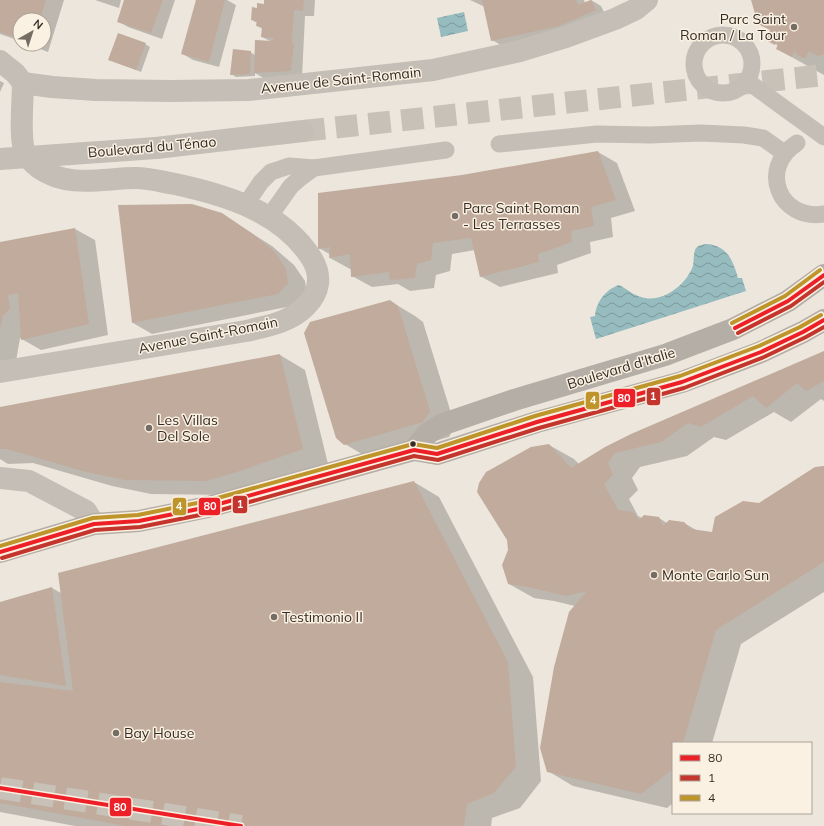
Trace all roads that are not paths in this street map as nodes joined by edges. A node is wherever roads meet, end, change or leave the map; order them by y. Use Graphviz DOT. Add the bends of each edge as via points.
graph roads {
  1 [pos="647,0"];
  2 [pos="0,61"];
  3 [pos="747,81"];
  4 [pos="23,83"];
  5 [pos="303,131"];
  6 [pos="824,137"];
  7 [pos="499,144"];
  8 [pos="446,150"];
  9 [pos="0,159"];
  10 [pos="314,168"];
  11 [pos="246,204"];
  12 [pos="824,214"];
  13 [pos="269,217"];
  14 [pos="824,275"];
  15 [pos="824,320"];
  16 [pos="0,372"];
  17 [pos="414,450"];
  18 [pos="0,478"];
  19 [pos="94,524"];
  20 [pos="0,552"];
  1 -- 4 [label="street, Avenue de Saint-Romain" via="636,9 566,37 520,51 433,70 249,90 96,90"];
  2 -- 4 [label="street"];
  3 -- 6 [label="lane"];
  4 -- 11 [label="street, Avenue Saint-Romain" via="22,142 31,160 46,171 66,179 82,181 138,178 163,182 202,190"];
  5 -- 9 [label="street, Boulevard du Ténao, bridge" via="156,148"];
  7 -- 12 [label="lane" via="597,134 701,133 763,138 791,148 779,162 776,172 779,191 784,200 805,214"];
  8 -- 10 [label="lane"];
  10 -- 11 [label="lane" via="289,166 271,172"];
  10 -- 13 [label="lane" via="291,186"];
  11 -- 13 [label="street, Avenue Saint-Romain"];
  13 -- 16 [label="street, Avenue Saint-Romain" via="293,236 317,267 319,283 314,296 306,307 294,315 275,324 246,331"];
  14 -- 17 [label="street, Boulevard d'Italie" via="788,301 733,329 665,355 514,400 441,425 427,434"];
  15 -- 17 [label="street, Boulevard d'Italie" via="761,352 682,382 537,422 437,454"];
  17 -- 19 [label="street, Boulevard d'Italie" via="208,507 139,521"];
  18 -- 19 [label="street" via="29,481 86,511"];
  19 -- 20 [label="street, Boulevard d'Italie"];
}
